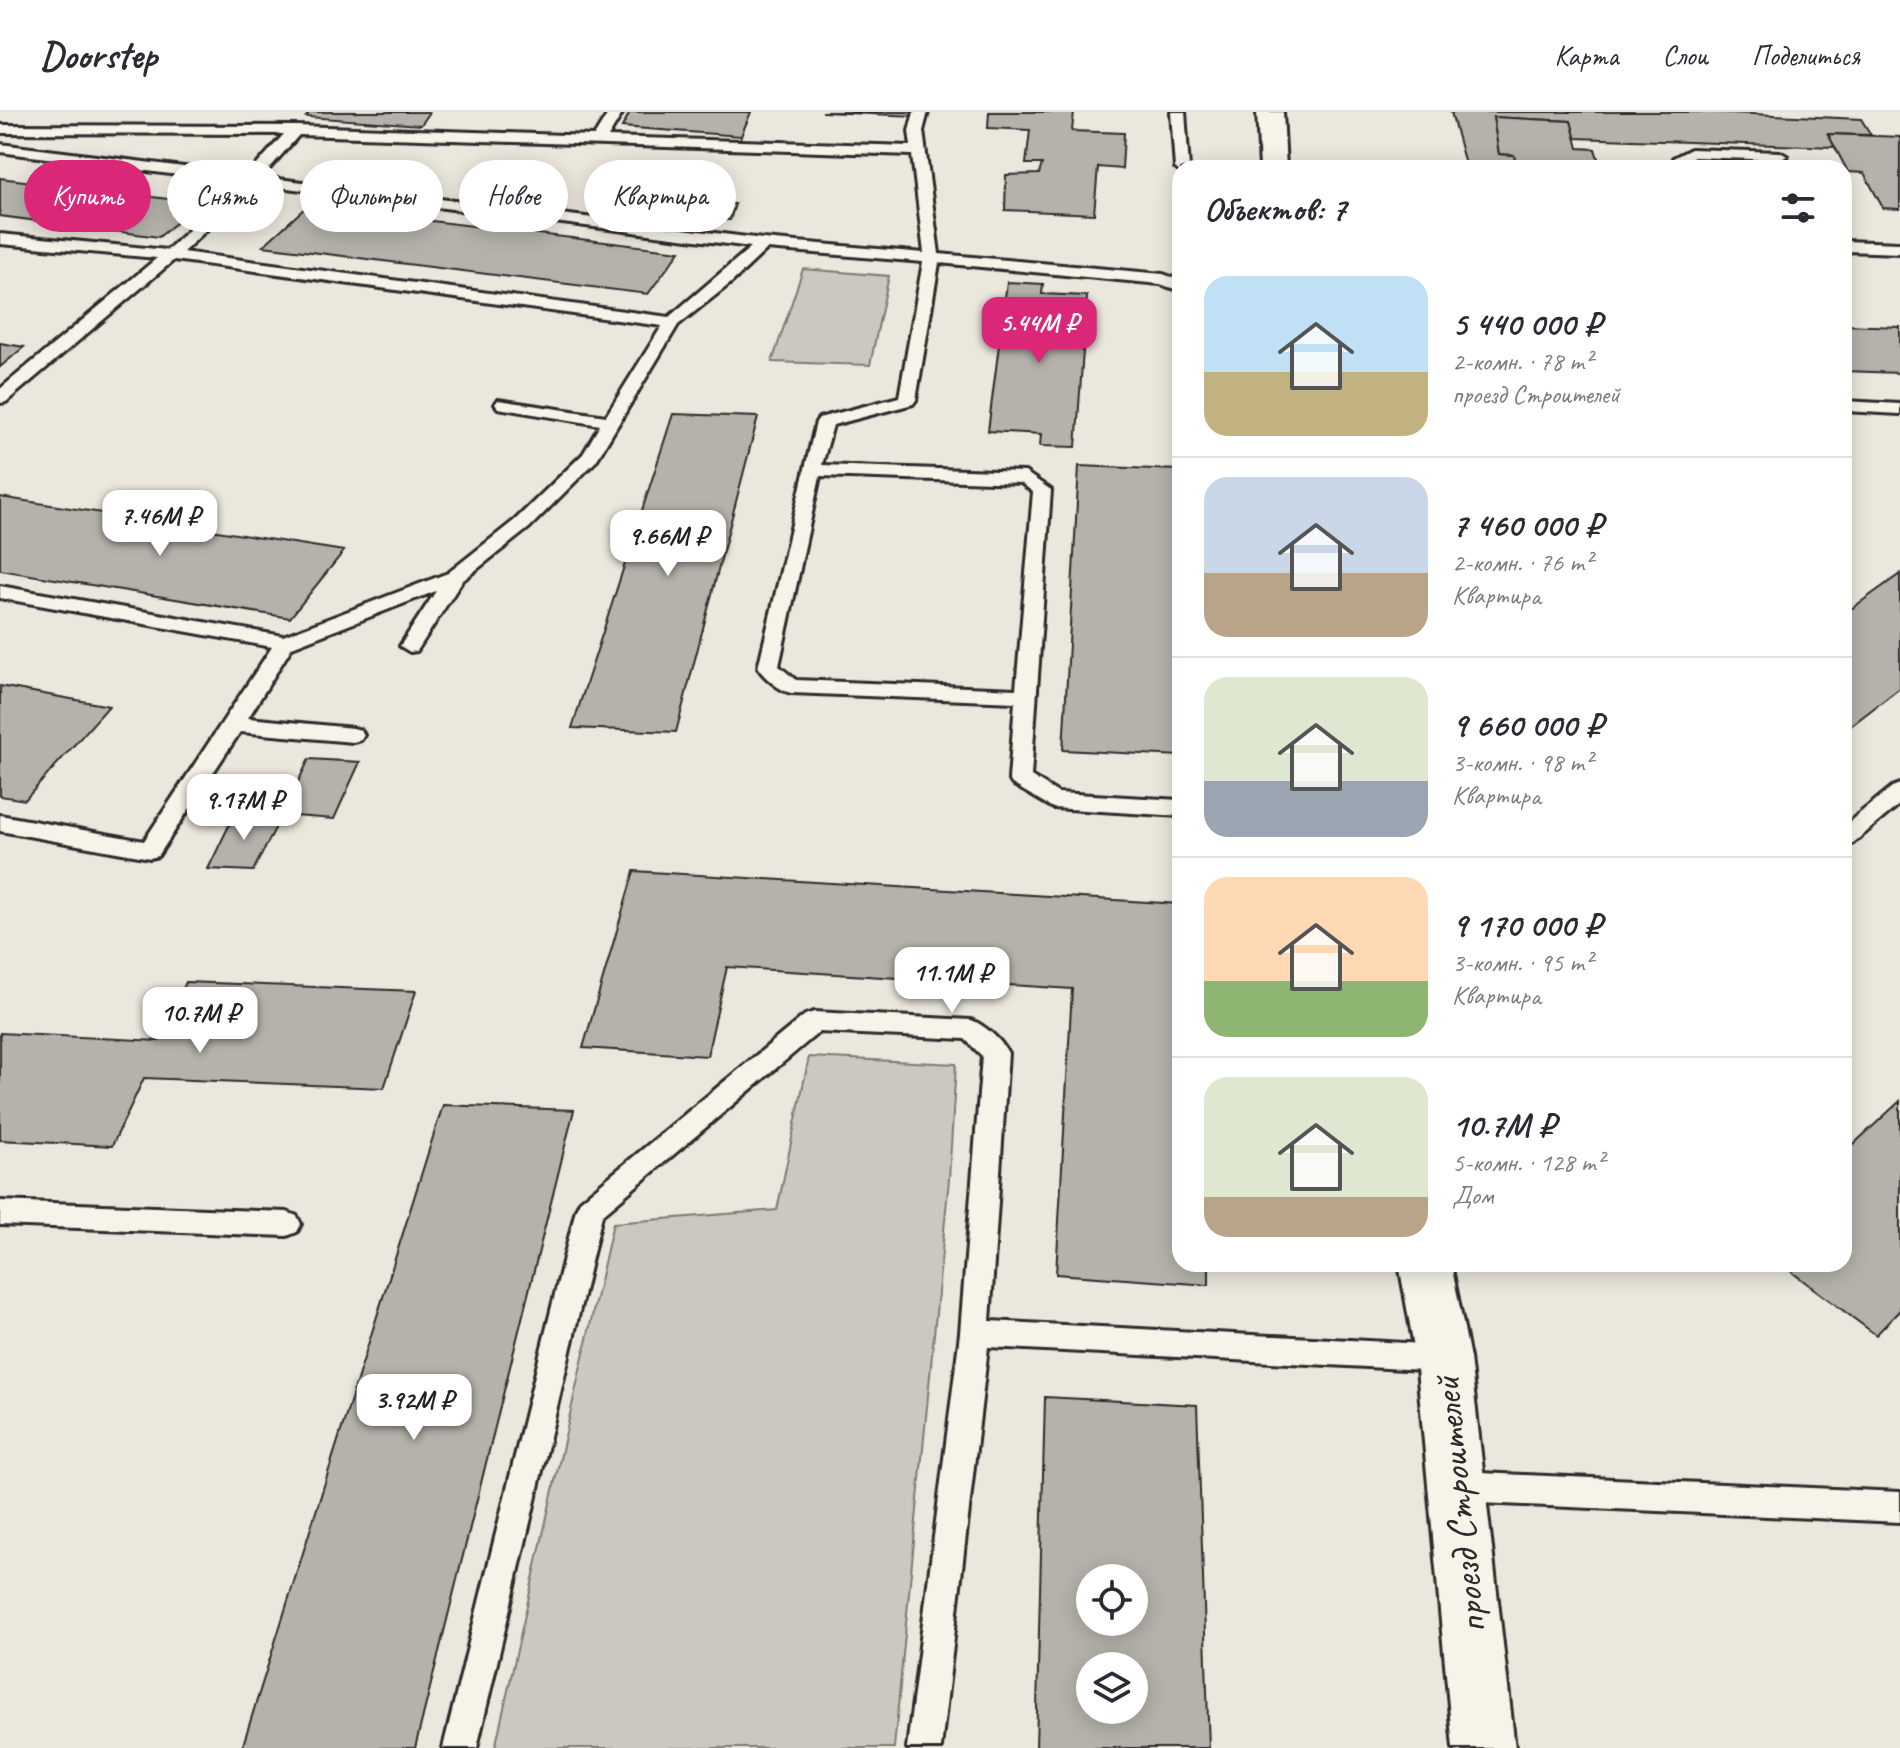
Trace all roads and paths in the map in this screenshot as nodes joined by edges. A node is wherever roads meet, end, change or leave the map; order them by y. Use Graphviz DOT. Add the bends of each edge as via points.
graph roads {
  1 [pos="294,112"];
  2 [pos="616,112"];
  3 [pos="921,112"];
  4 [pos="1178,112"];
  5 [pos="1270,112"];
  6 [pos="0,129"];
  7 [pos="278,130"];
  8 [pos="296,130"];
  9 [pos="599,140"];
  10 [pos="0,148"];
  11 [pos="919,151"];
  12 [pos="1780,156"];
  13 [pos="269,160"];
  14 [pos="1181,160"];
  15 [pos="1273,160"];
  16 [pos="1680,160"];
  17 [pos="167,169"];
  18 [pos="284,183"];
  19 [pos="196,232"];
  20 [pos="0,239"];
  21 [pos="763,244"];
  22 [pos="1852,246"];
  23 [pos="1900,248"];
  24 [pos="171,255"];
  25 [pos="932,258"];
  26 [pos="1172,283"];
  27 [pos="672,322"];
  28 [pos="0,398"];
  29 [pos="504,404"];
  30 [pos="1852,406"];
  31 [pos="1900,409"];
  32 [pos="611,422"];
  33 [pos="812,470"];
  34 [pos="455,577"];
  35 [pos="0,592"];
  36 [pos="285,643"];
  37 [pos="410,646"];
  38 [pos="1025,696"];
  39 [pos="234,724"];
  40 [pos="353,735"];
  41 [pos="1900,792"];
  42 [pos="1172,807"];
  43 [pos="0,823"];
  44 [pos="1852,831"];
  45 [pos="0,1213"];
  46 [pos="287,1224"];
  47 [pos="1427,1272"];
  48 [pos="975,1333"];
  49 [pos="1443,1358"];
  50 [pos="1458,1487"];
  51 [pos="1900,1507"];
  52 [pos="460,1748"];
  53 [pos="924,1748"];
  54 [pos="1484,1748"];
  1 -- 7 [label="lane"];
  2 -- 9 [label="lane"];
  3 -- 11 [label="lane" via="916,131"];
  4 -- 14 [label="lane"];
  5 -- 15 [label="street"];
  6 -- 7 [label="lane"];
  7 -- 8 [label="lane"];
  8 -- 9 [label="lane"];
  8 -- 13 [label="lane"];
  9 -- 11 [label="lane"];
  10 -- 17 [label="lane"];
  11 -- 25 [label="lane"];
  12 -- 16 [label="lane" via="1691,153"];
  18 -- 21 [label="lane"];
  19 -- 24 [label="lane"];
  20 -- 24 [label="lane"];
  21 -- 25 [label="lane"];
  21 -- 27 [label="lane"];
  22 -- 23 [label="lane"];
  24 -- 27 [label="lane"];
  24 -- 28 [label="lane"];
  25 -- 26 [label="lane"];
  25 -- 33 [label="lane" via="907,400 825,422"];
  27 -- 32 [label="lane"];
  29 -- 32 [label="lane"];
  30 -- 31 [label="lane"];
  32 -- 34 [label="lane" via="590,457 522,524"];
  33 -- 38 [label="lane" via="1025,478 1042,490"];
  33 -- 38 [label="lane" via="768,668 791,686"];
  34 -- 36 [label="lane"];
  34 -- 37 [label="lane"];
  35 -- 36 [label="lane"];
  36 -- 39 [label="lane"];
  38 -- 42 [label="lane" via="1020,779 1053,800"];
  39 -- 40 [label="lane"];
  39 -- 43 [label="lane" via="150,850"];
  41 -- 44 [label="lane"];
  45 -- 46 [label="lane"];
  47 -- 49 [label="street, проезд Строителей"];
  48 -- 49 [label="lane"];
  48 -- 52 [label="lane" via="995,1053 971,1030 814,1022 590,1209"];
  48 -- 53 [label="lane"];
  49 -- 50 [label="street, проезд Строителей"];
  50 -- 51 [label="lane"];
  50 -- 54 [label="street, проезд Строителей"];
}
